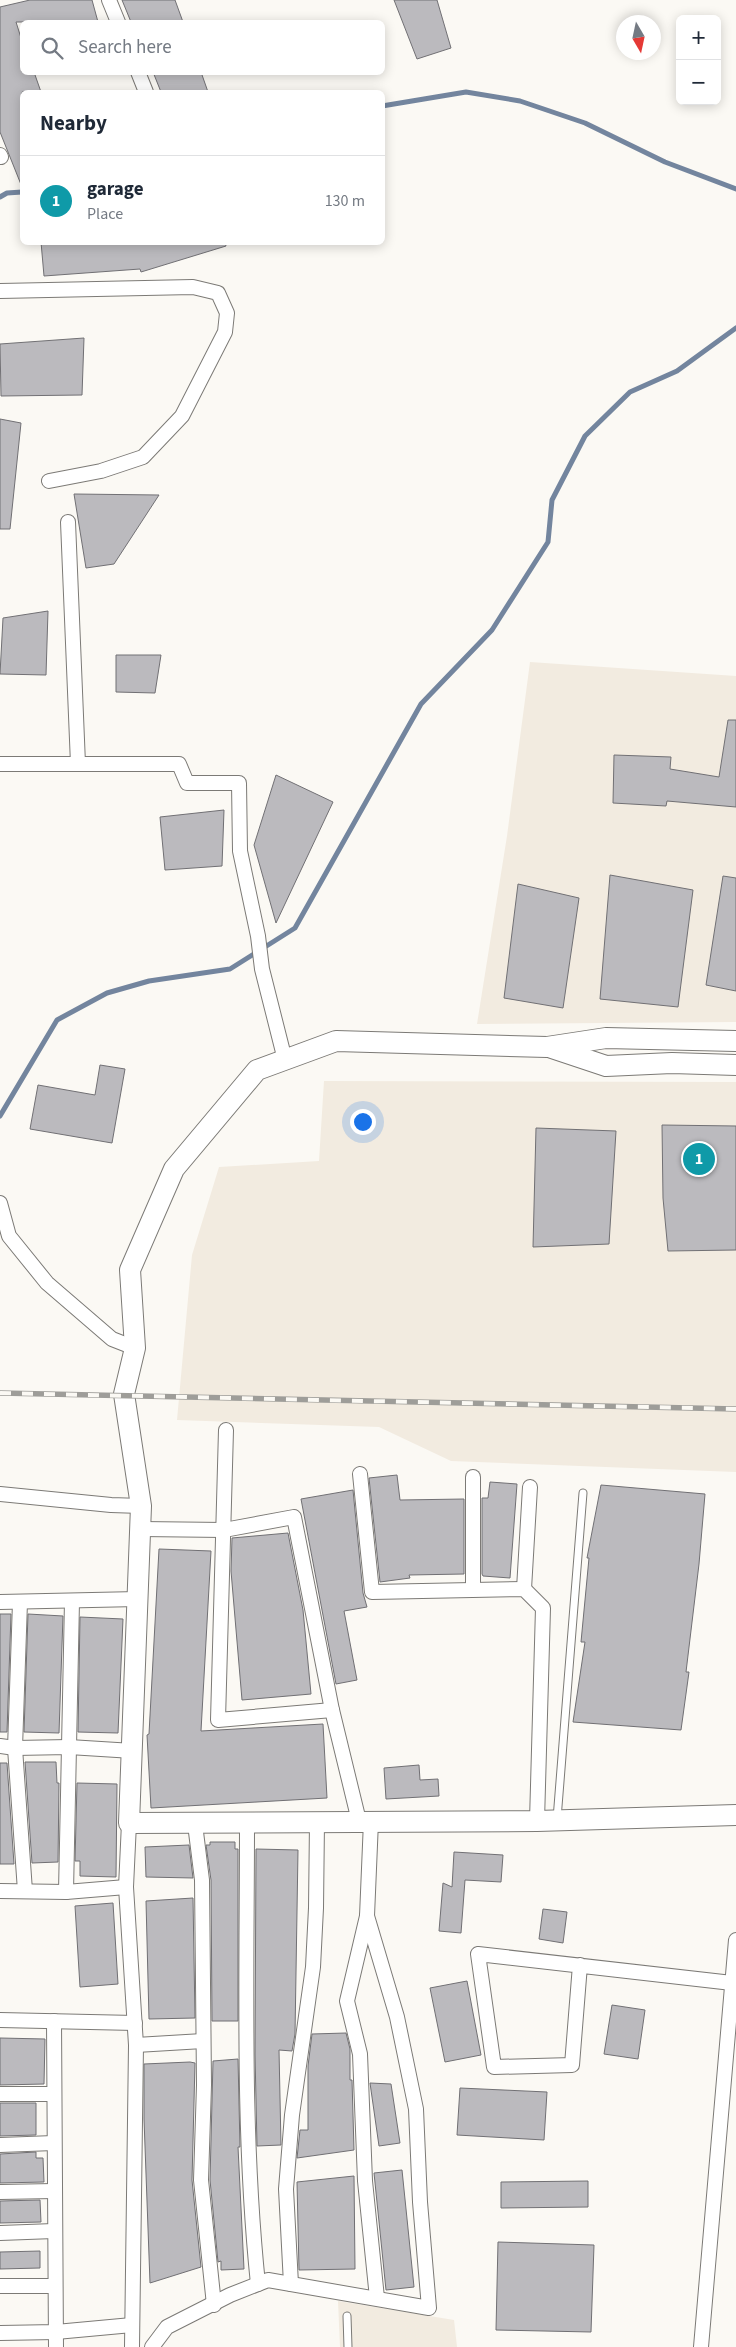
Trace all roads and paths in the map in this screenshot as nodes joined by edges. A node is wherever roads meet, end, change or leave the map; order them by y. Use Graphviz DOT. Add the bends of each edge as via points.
graph roads {
  1 [pos="110,0"];
  2 [pos="117,20"];
  3 [pos="139,75"];
  4 [pos="145,90"];
  5 [pos="0,291"];
  6 [pos="49,480"];
  7 [pos="68,522"];
  8 [pos="0,764"];
  9 [pos="78,764"];
  10 [pos="736,1041"];
  11 [pos="547,1047"];
  12 [pos="285,1060"];
  13 [pos="736,1065"];
  14 [pos="0,1203"];
  15 [pos="135,1348"];
  16 [pos="226,1430"];
  17 [pos="360,1474"];
  18 [pos="473,1476"];
  19 [pos="530,1487"];
  20 [pos="583,1493"];
  21 [pos="0,1494"];
  22 [pos="142,1506"];
  23 [pos="141,1529"];
  24 [pos="224,1530"];
  25 [pos="472,1589"];
  26 [pos="524,1589"];
  27 [pos="138,1599"];
  28 [pos="72,1601"];
  29 [pos="0,1602"];
  30 [pos="20,1602"];
  31 [pos="332,1710"];
  32 [pos="0,1746"];
  33 [pos="69,1747"];
  34 [pos="15,1748"];
  35 [pos="132,1751"];
  36 [pos="736,1815"];
  37 [pos="547,1820"];
  38 [pos="365,1821"];
  39 [pos="317,1822"];
  40 [pos="130,1823"];
  41 [pos="247,1823"];
  42 [pos="195,1824"];
  43 [pos="126,1887"];
  44 [pos="0,1891"];
  45 [pos="25,1891"];
  46 [pos="66,1892"];
  47 [pos="367,1916"];
  48 [pos="736,1940"];
  49 [pos="580,1965"];
  50 [pos="732,1983"];
  51 [pos="0,2020"];
  52 [pos="54,2021"];
  53 [pos="135,2023"];
  54 [pos="204,2041"];
  55 [pos="136,2045"];
  56 [pos="0,2094"];
  57 [pos="54,2094"];
  58 [pos="54,2143"];
  59 [pos="0,2145"];
  60 [pos="54,2191"];
  61 [pos="0,2192"];
  62 [pos="54,2231"];
  63 [pos="0,2233"];
  64 [pos="258,2284"];
  65 [pos="291,2284"];
  66 [pos="0,2286"];
  67 [pos="54,2286"];
  68 [pos="377,2298"];
  69 [pos="214,2305"];
  70 [pos="347,2316"];
  71 [pos="132,2325"];
  72 [pos="56,2332"];
  73 [pos="0,2333"];
  74 [pos="56,2347"];
  75 [pos="132,2347"];
  76 [pos="152,2347"];
  77 [pos="348,2347"];
  78 [pos="701,2347"];
  1 -- 2 [label="street"];
  3 -- 4 [label="street"];
  5 -- 6 [label="street" via="193,287 218,293 227,313 225,332 182,416 143,457 101,470"];
  7 -- 9 [label="street"];
  8 -- 9 [label="street"];
  9 -- 12 [label="street" via="179,764 187,783 239,783 240,852 262,969"];
  10 -- 11 [label="street" via="606,1038"];
  11 -- 12 [label="street" via="336,1041"];
  11 -- 13 [label="street" via="606,1066"];
  12 -- 15 [label="street" via="257,1070 174,1169 130,1270"];
  14 -- 15 [label="street" via="9,1236 47,1283 112,1339"];
  15 -- 22 [label="street" via="124,1394"];
  16 -- 24 [label="street"];
  17 -- 25 [label="street" via="372,1592"];
  18 -- 25 [label="street"];
  19 -- 26 [label="street"];
  20 -- 37 [label="lane"];
  21 -- 22 [label="street"];
  22 -- 23 [label="street"];
  23 -- 24 [label="street"];
  23 -- 27 [label="street"];
  24 -- 31 [label="street" via="294,1517"];
  24 -- 31 [label="street" via="218,1720"];
  25 -- 26 [label="street"];
  26 -- 37 [label="street" via="543,1608"];
  27 -- 28 [label="street"];
  27 -- 35 [label="street"];
  28 -- 30 [label="street"];
  28 -- 33 [label="street"];
  29 -- 30 [label="street"];
  30 -- 34 [label="street"];
  31 -- 38 [label="street"];
  32 -- 34 [label="street"];
  33 -- 34 [label="street"];
  33 -- 35 [label="street"];
  33 -- 46 [label="street"];
  34 -- 45 [label="street"];
  35 -- 40 [label="street"];
  36 -- 37 [label="street"];
  37 -- 38 [label="street"];
  38 -- 39 [label="street"];
  38 -- 47 [label="street"];
  39 -- 41 [label="street"];
  39 -- 65 [label="street" via="313,1967 293,2106 286,2189"];
  40 -- 42 [label="street"];
  40 -- 43 [label="street"];
  41 -- 42 [label="street"];
  41 -- 64 [label="street" via="246,2061 251,2215"];
  42 -- 54 [label="street" via="202,1880"];
  43 -- 46 [label="street"];
  43 -- 53 [label="street"];
  44 -- 45 [label="street"];
  45 -- 46 [label="street"];
  47 -- 68 [label="street" via="347,2001 360,2054 365,2181"];
  47 -- 68 [label="street" via="398,2017 416,2109 429,2308"];
  48 -- 50 [label="street"];
  49 -- 49 [label="street" via="478,1954 494,2067 572,2065"];
  49 -- 50 [label="street"];
  50 -- 78 [label="street"];
  51 -- 52 [label="street"];
  52 -- 53 [label="street"];
  52 -- 57 [label="street"];
  53 -- 55 [label="street"];
  54 -- 55 [label="street"];
  54 -- 69 [label="street" via="201,2180"];
  55 -- 71 [label="street"];
  56 -- 57 [label="street"];
  57 -- 58 [label="street"];
  58 -- 59 [label="street"];
  58 -- 60 [label="street"];
  60 -- 61 [label="street"];
  60 -- 62 [label="street"];
  62 -- 63 [label="street"];
  62 -- 67 [label="street"];
  64 -- 65 [label="street" via="268,2280"];
  64 -- 69 [label="street"];
  65 -- 68 [label="street"];
  66 -- 67 [label="street"];
  67 -- 72 [label="street"];
  69 -- 76 [label="street" via="167,2327"];
  70 -- 77 [label="lane"];
  71 -- 72 [label="street"];
  71 -- 75 [label="street"];
  72 -- 73 [label="street"];
  72 -- 74 [label="street"];
}
